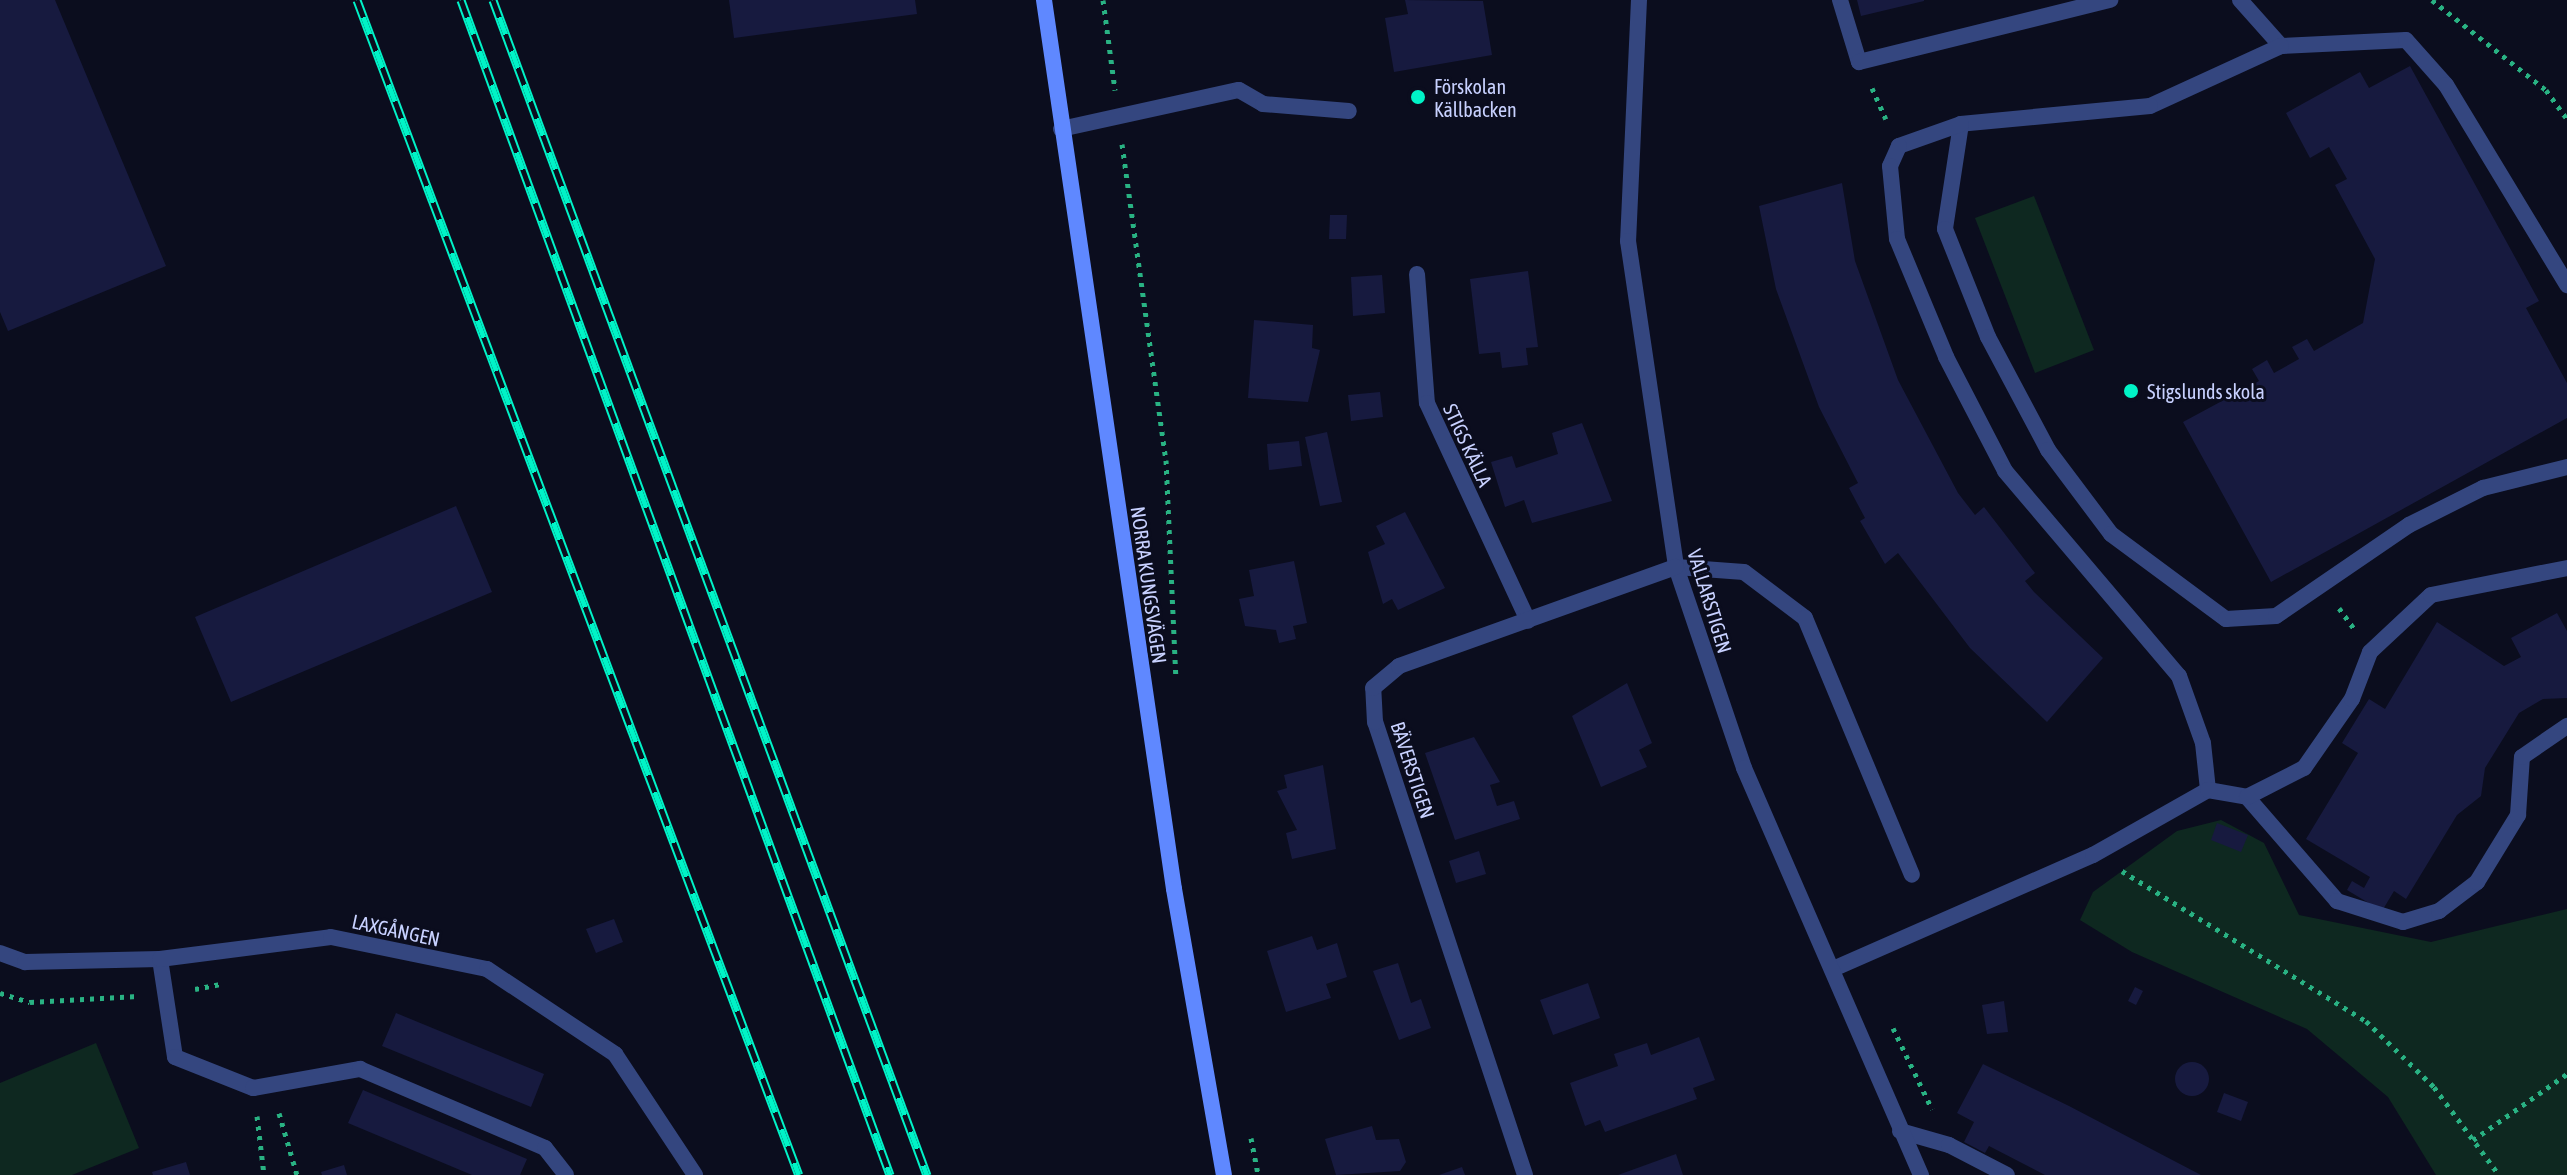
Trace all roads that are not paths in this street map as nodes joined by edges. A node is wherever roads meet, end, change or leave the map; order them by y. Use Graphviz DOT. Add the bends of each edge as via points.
graph roads {
  1 [pos="1044,0"];
  2 [pos="1639,0"];
  3 [pos="1840,0"];
  4 [pos="2110,0"];
  5 [pos="2240,0"];
  6 [pos="2281,46"];
  7 [pos="1349,111"];
  8 [pos="1961,124"];
  9 [pos="1061,129"];
  10 [pos="1417,274"];
  11 [pos="2567,285"];
  12 [pos="2567,467"];
  13 [pos="1676,567"];
  14 [pos="2567,568"];
  15 [pos="1528,621"];
  16 [pos="2567,726"];
  17 [pos="2208,790"];
  18 [pos="2247,797"];
  19 [pos="1912,875"];
  20 [pos="0,953"];
  21 [pos="160,959"];
  22 [pos="1833,969"];
  23 [pos="1900,1131"];
  24 [pos="566,1175"];
  25 [pos="695,1175"];
  26 [pos="1224,1175"];
  27 [pos="1525,1175"];
  28 [pos="1921,1175"];
  29 [pos="2007,1175"];
  1 -- 9 [label="street, NORRA KUNGSVÄGEN"];
  2 -- 13 [label="street, VALLARSTIGEN" via="1628,241"];
  3 -- 4 [label="street" via="1859,62"];
  5 -- 6 [label="street"];
  6 -- 8 [label="street" via="2150,106"];
  6 -- 11 [label="street" via="2406,40 2446,85"];
  7 -- 9 [label="street" via="1263,104 1239,90"];
  8 -- 12 [label="street" via="1945,229 1988,337 2040,436 2111,534 2226,619 2276,616 2319,582 2483,488"];
  8 -- 17 [label="street" via="1899,146 1890,166 1897,239 1946,357 2005,471 2179,676 2203,743"];
  9 -- 26 [label="street, NORRA KUNGSVÄGEN" via="1171,873"];
  10 -- 15 [label="street, STIGS KÄLLA" via="1427,403"];
  13 -- 15 [label="street, BÄVERSTIGEN"];
  13 -- 19 [label="street" via="1744,572 1805,618"];
  13 -- 22 [label="street, VALLARSTIGEN" via="1744,768"];
  14 -- 18 [label="street" via="2431,595 2370,652 2352,699 2304,768"];
  15 -- 27 [label="street, BÄVERSTIGEN" via="1399,666 1373,688 1375,722"];
  16 -- 18 [label="street" via="2522,757 2518,815 2477,882 2439,911 2403,922 2337,901"];
  17 -- 18 [label="street"];
  17 -- 22 [label="street" via="2093,855"];
  20 -- 21 [label="street, LAXGÅNGEN" via="25,962"];
  21 -- 24 [label="street" via="175,1057 253,1088 271,1089 360,1069 545,1148"];
  21 -- 25 [label="street, LAXGÅNGEN" via="331,937 487,969 615,1054"];
  22 -- 23 [label="street, VALLARSTIGEN"];
  23 -- 28 [label="street, VALLARSTIGEN"];
  23 -- 29 [label="street" via="1949,1145"];
}
